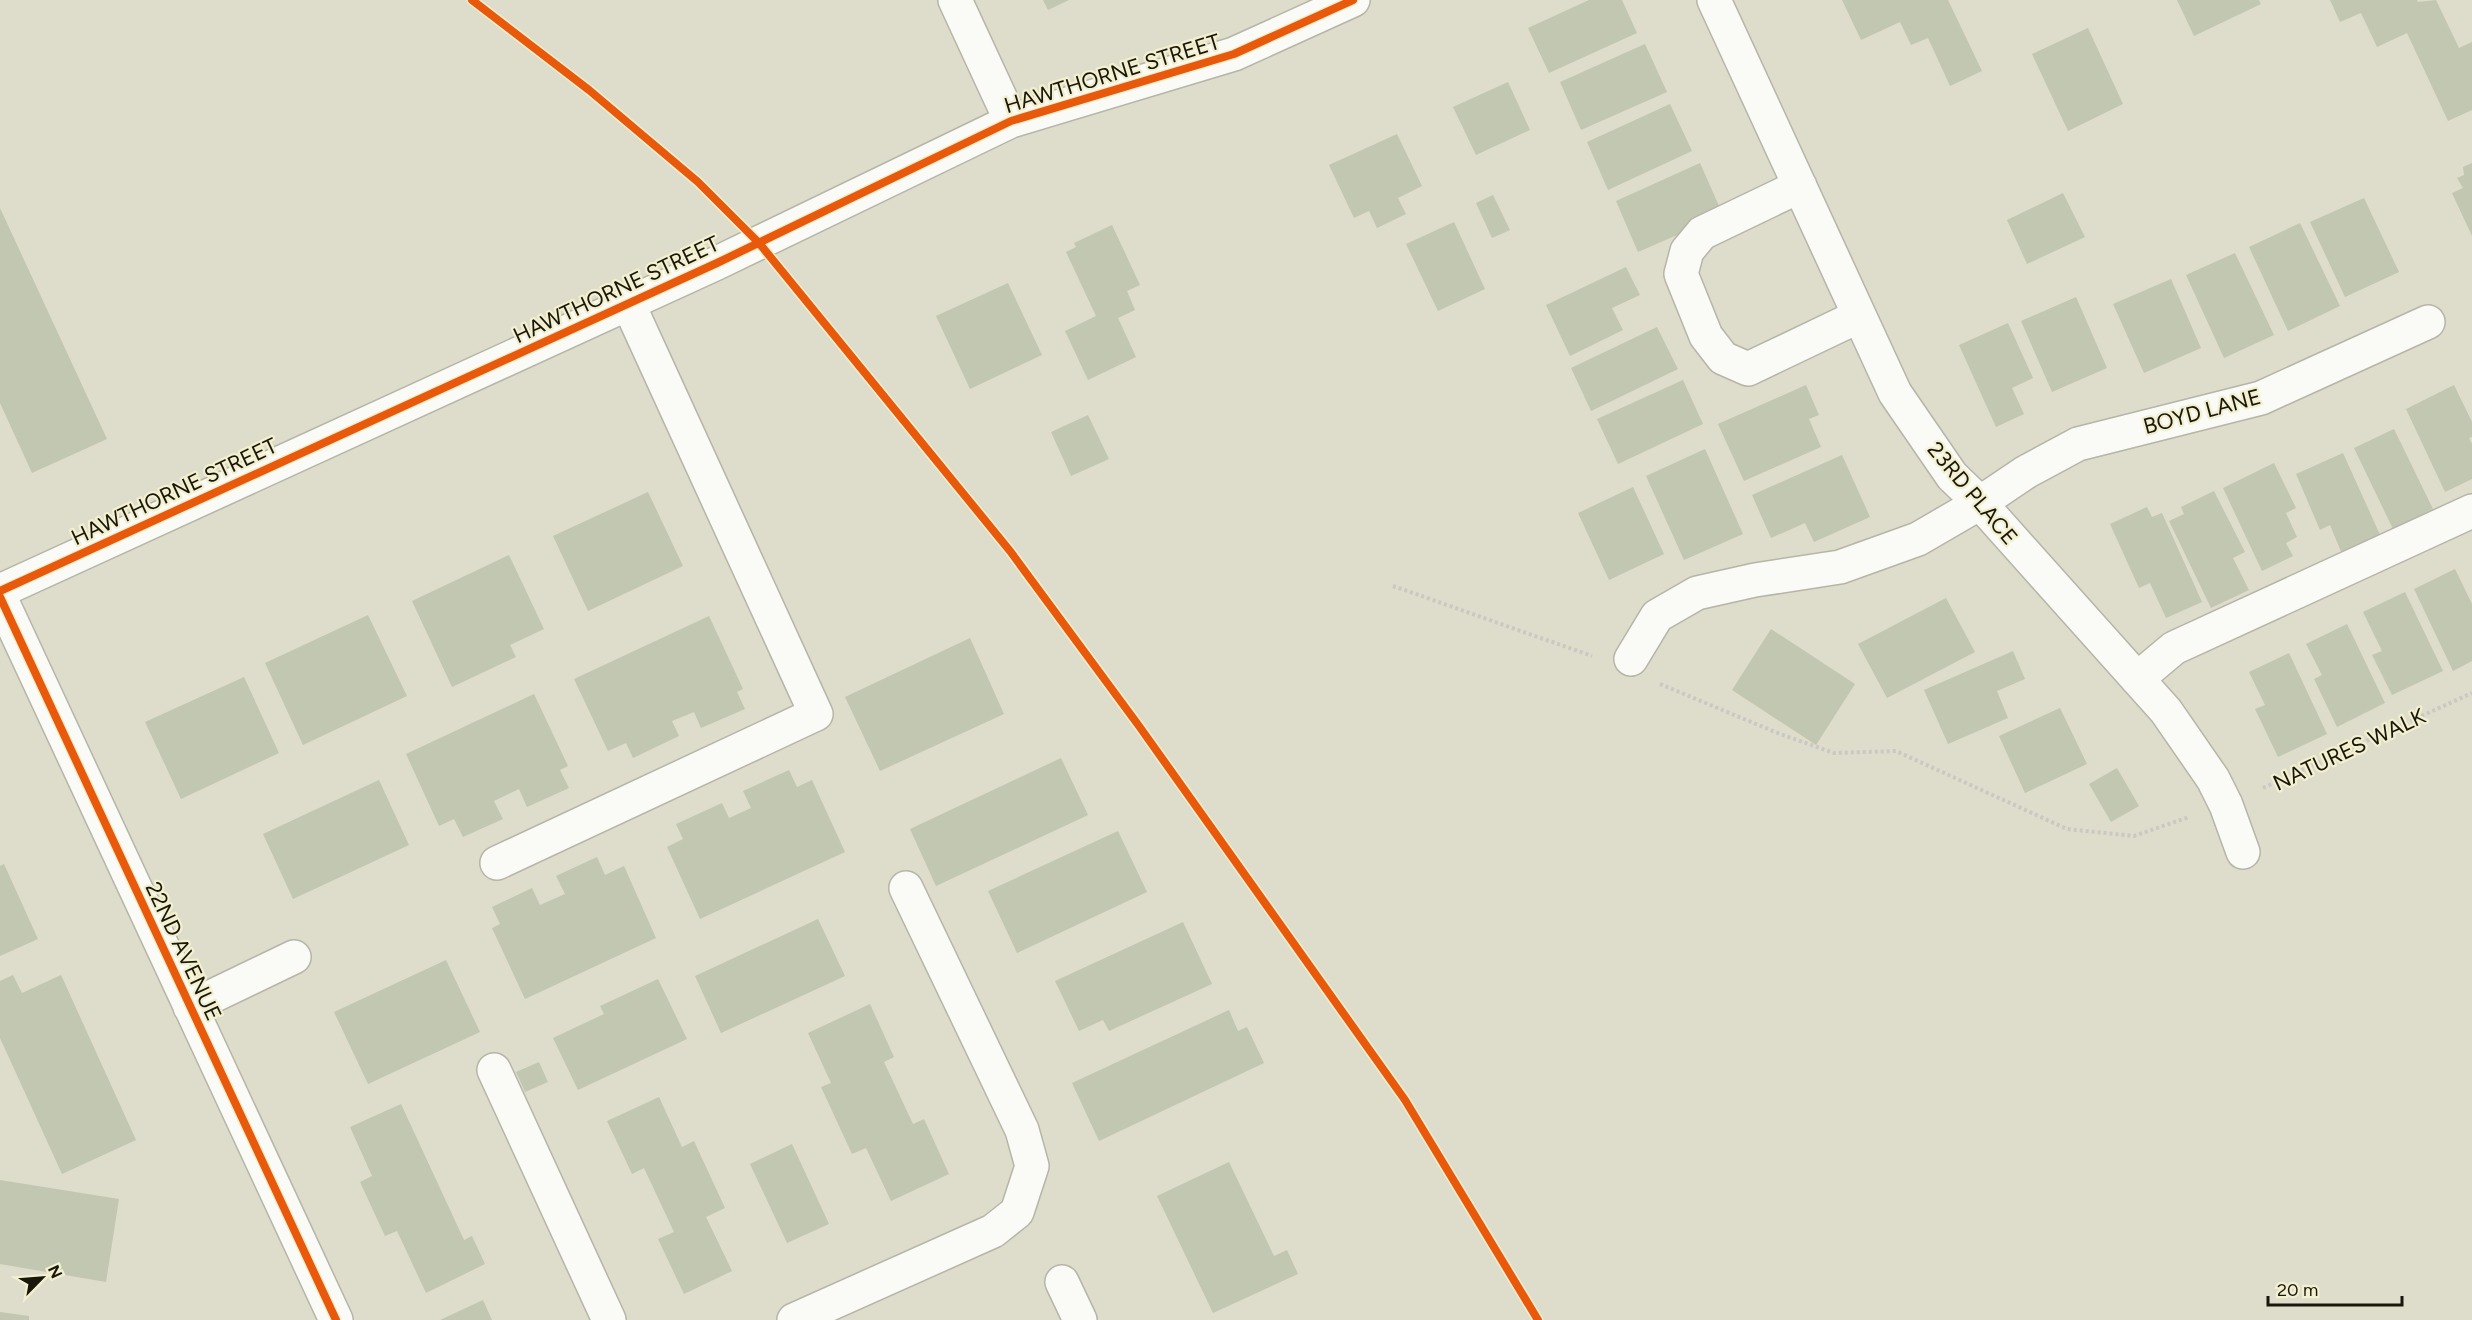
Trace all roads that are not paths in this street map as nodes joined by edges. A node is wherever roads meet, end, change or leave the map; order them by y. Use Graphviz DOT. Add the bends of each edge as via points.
graph roads {
  1 [pos="955,0"];
  2 [pos="1353,0"];
  3 [pos="1714,0"];
  4 [pos="1011,121"];
  5 [pos="1800,186"];
  6 [pos="628,303"];
  7 [pos="1859,316"];
  8 [pos="2428,322"];
  9 [pos="1980,503"];
  10 [pos="2472,511"];
  11 [pos="0,591"];
  12 [pos="0,597"];
  13 [pos="1631,659"];
  14 [pos="2137,680"];
  15 [pos="2243,852"];
  16 [pos="497,863"];
  17 [pos="906,888"];
  18 [pos="294,957"];
  19 [pos="190,1006"];
  20 [pos="494,1070"];
  21 [pos="1062,1282"];
  22 [pos="336,1320"];
  23 [pos="609,1320"];
  24 [pos="794,1320"];
  25 [pos="1080,1320"];
  1 -- 4 [label="street"];
  2 -- 4 [label="street, HAWTHORNE STREET" via="1234,54"];
  3 -- 5 [label="street, 23RD PLACE"];
  4 -- 6 [label="street, HAWTHORNE STREET"];
  5 -- 7 [label="street, 23RD PLACE"];
  5 -- 7 [label="street" via="1702,233 1687,251 1681,274 1706,336 1723,358 1748,369"];
  6 -- 11 [label="street, HAWTHORNE STREET"];
  6 -- 16 [label="street" via="816,714"];
  7 -- 9 [label="street, 23RD PLACE" via="1895,393 1953,476"];
  8 -- 9 [label="street, BOYD LANE" via="2261,398 2079,444 2026,472"];
  9 -- 13 [label="street, BOYD LANE" via="1918,539 1840,567 1697,593 1658,616"];
  9 -- 14 [label="street, 23RD PLACE"];
  10 -- 14 [label="street" via="2174,648"];
  12 -- 19 [label="street, 22ND AVENUE"];
  14 -- 15 [label="street, 23RD PLACE" via="2166,711 2213,779"];
  17 -- 24 [label="street" via="1022,1130 1032,1166 1017,1212 993,1231"];
  18 -- 19 [label="street"];
  19 -- 22 [label="street, 22ND AVENUE"];
  20 -- 23 [label="street"];
  21 -- 25 [label="street"];
}
